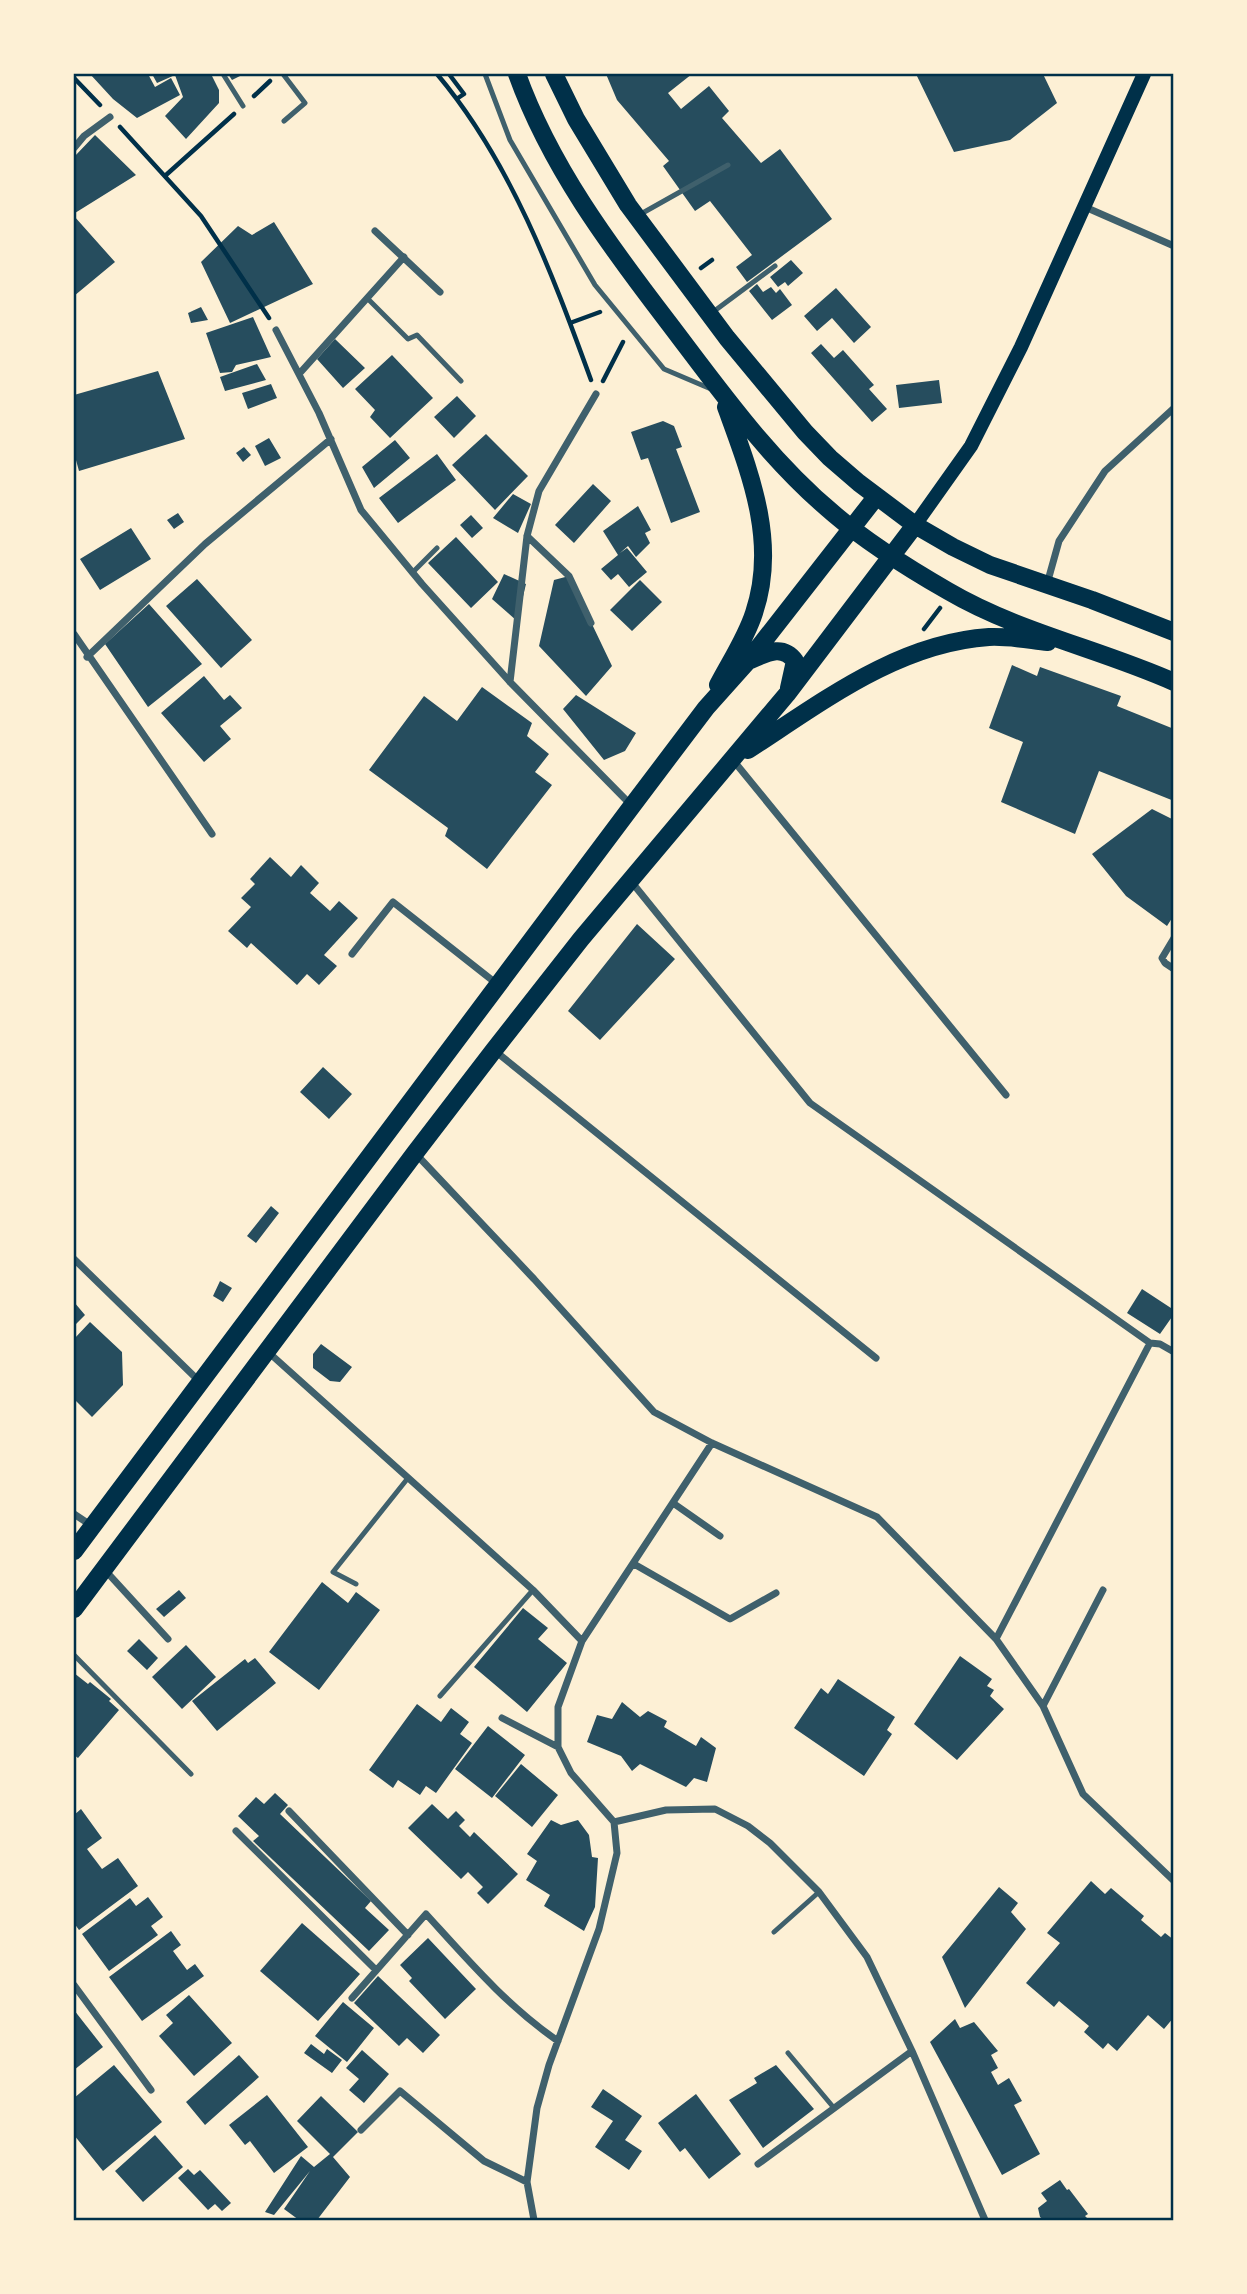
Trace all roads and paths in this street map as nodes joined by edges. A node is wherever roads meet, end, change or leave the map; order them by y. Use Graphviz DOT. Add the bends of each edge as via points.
graph roads {
  1 [pos="223,74"];
  2 [pos="281,74"];
  3 [pos="437,74"];
  4 [pos="449,74"];
  5 [pos="485,74"];
  6 [pos="517,74"];
  7 [pos="554,74"];
  8 [pos="1144,74"];
  9 [pos="74,78"];
  10 [pos="458,98"];
  11 [pos="243,106"];
  12 [pos="110,117"];
  13 [pos="284,121"];
  14 [pos="74,148"];
  15 [pos="727,165"];
  16 [pos="166,175"];
  17 [pos="1085,207"];
  18 [pos="636,217"];
  19 [pos="375,231"];
  20 [pos="1174,246"];
  21 [pos="404,257"];
  22 [pos="775,266"];
  23 [pos="440,292"];
  24 [pos="367,298"];
  25 [pos="709,315"];
  26 [pos="580,319"];
  27 [pos="570,323"];
  28 [pos="276,330"];
  29 [pos="299,374"];
  30 [pos="461,381"];
  31 [pos="721,393"];
  32 [pos="596,394"];
  33 [pos="1174,408"];
  34 [pos="331,439"];
  35 [pos="876,497"];
  36 [pos="915,525"];
  37 [pos="851,528"];
  38 [pos="527,536"];
  39 [pos="437,548"];
  40 [pos="891,557"];
  41 [pos="412,573"];
  42 [pos="1046,584"];
  43 [pos="592,623"];
  44 [pos="1174,632"];
  45 [pos="74,634"];
  46 [pos="1072,645"];
  47 [pos="87,657"];
  48 [pos="748,661"];
  49 [pos="510,682"];
  50 [pos="1174,682"];
  51 [pos="787,694"];
  52 [pos="706,708"];
  53 [pos="733,760"];
  54 [pos="632,806"];
  55 [pos="212,834"];
  56 [pos="630,880"];
  57 [pos="1174,938"];
  58 [pos="352,954"];
  59 [pos="1174,969"];
  60 [pos="497,984"];
  61 [pos="494,1050"];
  62 [pos="1006,1095"];
  63 [pos="415,1153"];
  64 [pos="74,1259"];
  65 [pos="1150,1343"];
  66 [pos="266,1350"];
  67 [pos="1174,1352"];
  68 [pos="876,1358"];
  69 [pos="200,1382"];
  70 [pos="712,1443"];
  71 [pos="408,1478"];
  72 [pos="673,1503"];
  73 [pos="74,1514"];
  74 [pos="92,1526"];
  75 [pos="720,1536"];
  76 [pos="74,1551"];
  77 [pos="634,1564"];
  78 [pos="103,1569"];
  79 [pos="356,1584"];
  80 [pos="533,1590"];
  81 [pos="1103,1590"];
  82 [pos="776,1593"];
  83 [pos="74,1609"];
  84 [pos="168,1639"];
  85 [pos="996,1639"];
  86 [pos="582,1641"];
  87 [pos="74,1655"];
  88 [pos="440,1696"];
  89 [pos="1043,1706"];
  90 [pos="502,1718"];
  91 [pos="558,1747"];
  92 [pos="191,1774"];
  93 [pos="289,1811"];
  94 [pos="614,1822"];
  95 [pos="236,1831"];
  96 [pos="1174,1881"];
  97 [pos="819,1892"];
  98 [pos="774,1932"];
  99 [pos="408,1935"];
  100 [pos="376,1970"];
  101 [pos="74,1985"];
  102 [pos="352,1998"];
  103 [pos="558,2040"];
  104 [pos="912,2051"];
  105 [pos="788,2053"];
  106 [pos="152,2090"];
  107 [pos="834,2108"];
  108 [pos="361,2130"];
  109 [pos="758,2164"];
  110 [pos="527,2182"];
  111 [pos="534,2221"];
  112 [pos="985,2221"];
  1 -- 11 [label="lane"];
  2 -- 11 [label="path"];
  2 -- 13 [label="lane" via="305,103"];
  3 -- 10 [label="path"];
  4 -- 10 [label="path" via="464,94"];
  5 -- 31 [label="lane" via="510,139 595,285 664,369"];
  6 -- 31 [label="main road" via="571,186"];
  7 -- 18 [label="main road"];
  8 -- 17 [label="main road"];
  9 -- 12 [label="path"];
  10 -- 27 [label="path" via="506,175"];
  11 -- 16 [label="path"];
  12 -- 14 [label="street"];
  12 -- 16 [label="path"];
  15 -- 18 [label="lane"];
  16 -- 28 [label="path" via="201,216"];
  17 -- 20 [label="street"];
  17 -- 36 [label="main road" via="971,446"];
  18 -- 25 [label="main road"];
  19 -- 21 [label="street"];
  21 -- 23 [label="street"];
  21 -- 24 [label="street"];
  22 -- 25 [label="lane"];
  24 -- 29 [label="street"];
  24 -- 30 [label="lane" via="408,339 417,335"];
  25 -- 35 [label="main road" via="805,432"];
  26 -- 27 [label="path"];
  27 -- 32 [label="path"];
  28 -- 29 [label="street"];
  29 -- 34 [label="street"];
  31 -- 37 [label="main road" via="775,455"];
  31 -- 52 [label="main road" via="752,482 762,520 765,559 754,615"];
  32 -- 38 [label="street" via="540,491"];
  33 -- 42 [label="street" via="1105,471 1059,541"];
  34 -- 41 [label="street" via="361,510"];
  34 -- 47 [label="street" via="205,544"];
  35 -- 36 [label="main road"];
  35 -- 37 [label="main road"];
  36 -- 40 [label="main road"];
  36 -- 42 [label="main road" via="989,565"];
  37 -- 40 [label="main road"];
  37 -- 48 [label="main road"];
  38 -- 43 [label="street" via="569,576"];
  38 -- 49 [label="street"];
  39 -- 41 [label="lane"];
  40 -- 46 [label="main road" via="951,593"];
  40 -- 51 [label="main road"];
  41 -- 49 [label="street"];
  42 -- 44 [label="main road"];
  45 -- 47 [label="street"];
  46 -- 50 [label="main road"];
  46 -- 53 [label="main road" via="991,637 958,641 909,656 860,678"];
  47 -- 55 [label="street"];
  48 -- 51 [label="main road" via="772,651 789,653 795,661"];
  48 -- 52 [label="main road"];
  49 -- 54 [label="street"];
  51 -- 53 [label="main road"];
  52 -- 54 [label="main road"];
  53 -- 56 [label="main road"];
  53 -- 62 [label="street"];
  54 -- 60 [label="main road"];
  56 -- 61 [label="main road"];
  56 -- 65 [label="street" via="810,1103"];
  57 -- 59 [label="street" via="1162,958"];
  58 -- 60 [label="street" via="393,902"];
  60 -- 69 [label="main road"];
  61 -- 63 [label="main road"];
  61 -- 68 [label="street"];
  63 -- 66 [label="main road"];
  63 -- 70 [label="street" via="654,1412"];
  64 -- 69 [label="street"];
  65 -- 67 [label="street"];
  65 -- 85 [label="street"];
  66 -- 71 [label="street"];
  66 -- 78 [label="main road"];
  69 -- 74 [label="main road"];
  70 -- 72 [label="street"];
  70 -- 85 [label="street" via="877,1517"];
  71 -- 79 [label="lane" via="333,1572"];
  71 -- 80 [label="street"];
  72 -- 75 [label="street"];
  72 -- 77 [label="street"];
  73 -- 74 [label="street"];
  74 -- 76 [label="main road"];
  77 -- 82 [label="street" via="730,1619"];
  77 -- 86 [label="street"];
  78 -- 83 [label="main road"];
  78 -- 84 [label="street"];
  80 -- 86 [label="street"];
  80 -- 88 [label="lane"];
  81 -- 89 [label="street"];
  85 -- 89 [label="street"];
  86 -- 91 [label="street" via="558,1707"];
  87 -- 92 [label="lane"];
  89 -- 96 [label="street" via="1083,1794"];
  90 -- 91 [label="street"];
  91 -- 94 [label="street" via="571,1773"];
  93 -- 99 [label="street"];
  94 -- 97 [label="street" via="666,1810 715,1809 748,1825"];
  94 -- 103 [label="street" via="617,1853 599,1929"];
  95 -- 100 [label="street"];
  97 -- 98 [label="lane"];
  97 -- 104 [label="street" via="867,1957"];
  99 -- 100 [label="street"];
  99 -- 103 [label="street" via="426,1914 489,1983"];
  100 -- 102 [label="street"];
  101 -- 106 [label="street"];
  103 -- 110 [label="street" via="537,2108"];
  104 -- 107 [label="street"];
  104 -- 112 [label="street"];
  105 -- 107 [label="lane"];
  107 -- 109 [label="street"];
  108 -- 110 [label="street" via="400,2091 484,2161"];
  110 -- 111 [label="street"];
}
